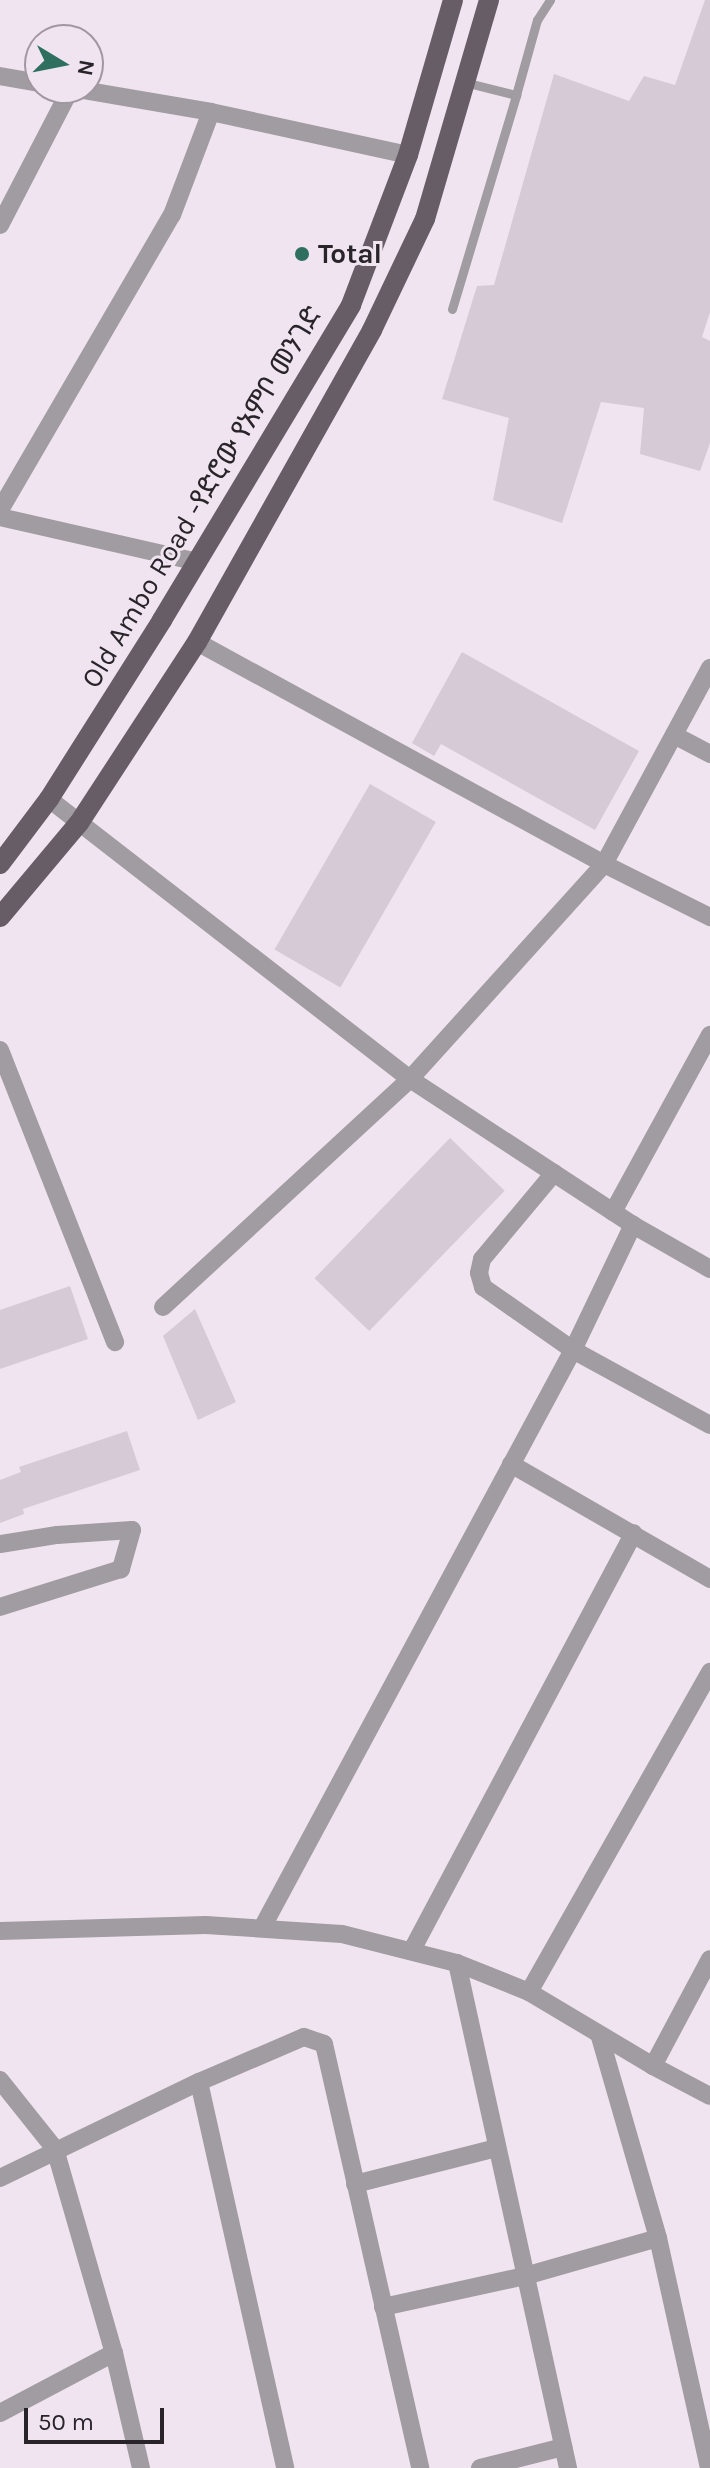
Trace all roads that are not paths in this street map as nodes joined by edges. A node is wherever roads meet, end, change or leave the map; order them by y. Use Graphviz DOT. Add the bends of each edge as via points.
graph roads {
  1 [pos="453,0"];
  2 [pos="489,0"];
  3 [pos="550,0"];
  4 [pos="0,76"];
  5 [pos="24,80"];
  6 [pos="464,82"];
  7 [pos="104,94"];
  8 [pos="516,95"];
  9 [pos="62,104"];
  10 [pos="211,112"];
  11 [pos="408,155"];
  12 [pos="0,225"];
  13 [pos="452,309"];
  14 [pos="0,510"];
  15 [pos="0,517"];
  16 [pos="198,562"];
  17 [pos="197,642"];
  18 [pos="710,668"];
  19 [pos="674,735"];
  20 [pos="710,754"];
  21 [pos="49,799"];
  22 [pos="79,823"];
  23 [pos="0,864"];
  24 [pos="604,864"];
  25 [pos="0,917"];
  26 [pos="710,917"];
  27 [pos="710,1035"];
  28 [pos="0,1050"];
  29 [pos="410,1079"];
  30 [pos="554,1173"];
  31 [pos="613,1212"];
  32 [pos="633,1225"];
  33 [pos="710,1269"];
  34 [pos="163,1307"];
  35 [pos="115,1342"];
  36 [pos="573,1350"];
  37 [pos="710,1425"];
  38 [pos="511,1464"];
  39 [pos="634,1533"];
  40 [pos="0,1544"];
  41 [pos="710,1579"];
  42 [pos="0,1607"];
  43 [pos="710,1672"];
  44 [pos="262,1928"];
  45 [pos="0,1931"];
  46 [pos="412,1950"];
  47 [pos="710,1959"];
  48 [pos="457,1963"];
  49 [pos="529,1992"];
  50 [pos="600,2037"];
  51 [pos="653,2066"];
  52 [pos="0,2080"];
  53 [pos="199,2082"];
  54 [pos="710,2096"];
  55 [pos="496,2148"];
  56 [pos="55,2149"];
  57 [pos="0,2178"];
  58 [pos="355,2184"];
  59 [pos="658,2238"];
  60 [pos="525,2276"];
  61 [pos="383,2307"];
  62 [pos="114,2353"];
  63 [pos="0,2413"];
  64 [pos="563,2447"];
  65 [pos="141,2468"];
  66 [pos="285,2468"];
  67 [pos="420,2468"];
  68 [pos="480,2468"];
  69 [pos="568,2468"];
  70 [pos="709,2468"];
  1 -- 11 [label="main road, Old Ambo Road -የድሮው የአምቦ መንገድ"];
  2 -- 6 [label="main road"];
  3 -- 8 [label="lane" via="537,20"];
  4 -- 5 [label="street"];
  6 -- 8 [label="lane"];
  6 -- 17 [label="main road" via="425,219 408,257"];
  7 -- 10 [label="street"];
  8 -- 13 [label="lane"];
  9 -- 12 [label="street"];
  10 -- 11 [label="street"];
  10 -- 14 [label="street" via="172,215"];
  11 -- 16 [label="main road, Old Ambo Road -የድሮው የአምቦ መንገድ" via="351,305"];
  15 -- 16 [label="street"];
  16 -- 21 [label="main road, Old Ambo Road -የድሮው የአምቦ መንገድ"];
  17 -- 22 [label="main road"];
  17 -- 24 [label="street"];
  18 -- 19 [label="street"];
  19 -- 20 [label="street"];
  19 -- 24 [label="street"];
  21 -- 22 [label="street"];
  21 -- 23 [label="main road, Old Ambo Road -የድሮው የአምቦ መንገድ"];
  22 -- 25 [label="main road"];
  22 -- 29 [label="street"];
  24 -- 26 [label="street"];
  24 -- 29 [label="street"];
  27 -- 31 [label="street"];
  28 -- 35 [label="street"];
  29 -- 30 [label="street"];
  29 -- 34 [label="street"];
  30 -- 31 [label="street"];
  30 -- 36 [label="street" via="482,1259 479,1273 483,1287"];
  31 -- 32 [label="street"];
  32 -- 33 [label="street"];
  32 -- 36 [label="street"];
  36 -- 37 [label="street"];
  36 -- 38 [label="street"];
  38 -- 39 [label="street"];
  38 -- 44 [label="street"];
  39 -- 41 [label="street"];
  39 -- 46 [label="street"];
  40 -- 42 [label="street" via="132,1530 121,1569"];
  43 -- 49 [label="street"];
  44 -- 45 [label="street"];
  44 -- 46 [label="street" via="342,1934"];
  46 -- 48 [label="street"];
  47 -- 51 [label="street"];
  48 -- 49 [label="street"];
  48 -- 55 [label="street"];
  49 -- 50 [label="street"];
  50 -- 51 [label="street"];
  50 -- 59 [label="street"];
  51 -- 54 [label="street"];
  52 -- 56 [label="street"];
  53 -- 56 [label="street"];
  53 -- 58 [label="street" via="304,2037 315,2038 324,2044"];
  53 -- 66 [label="street"];
  55 -- 58 [label="street"];
  55 -- 60 [label="street"];
  56 -- 57 [label="street"];
  56 -- 62 [label="street"];
  58 -- 61 [label="street"];
  59 -- 60 [label="street"];
  59 -- 70 [label="street"];
  60 -- 61 [label="street"];
  60 -- 64 [label="street"];
  61 -- 67 [label="street"];
  62 -- 63 [label="street"];
  62 -- 65 [label="street"];
  64 -- 68 [label="street"];
  64 -- 69 [label="street"];
}
